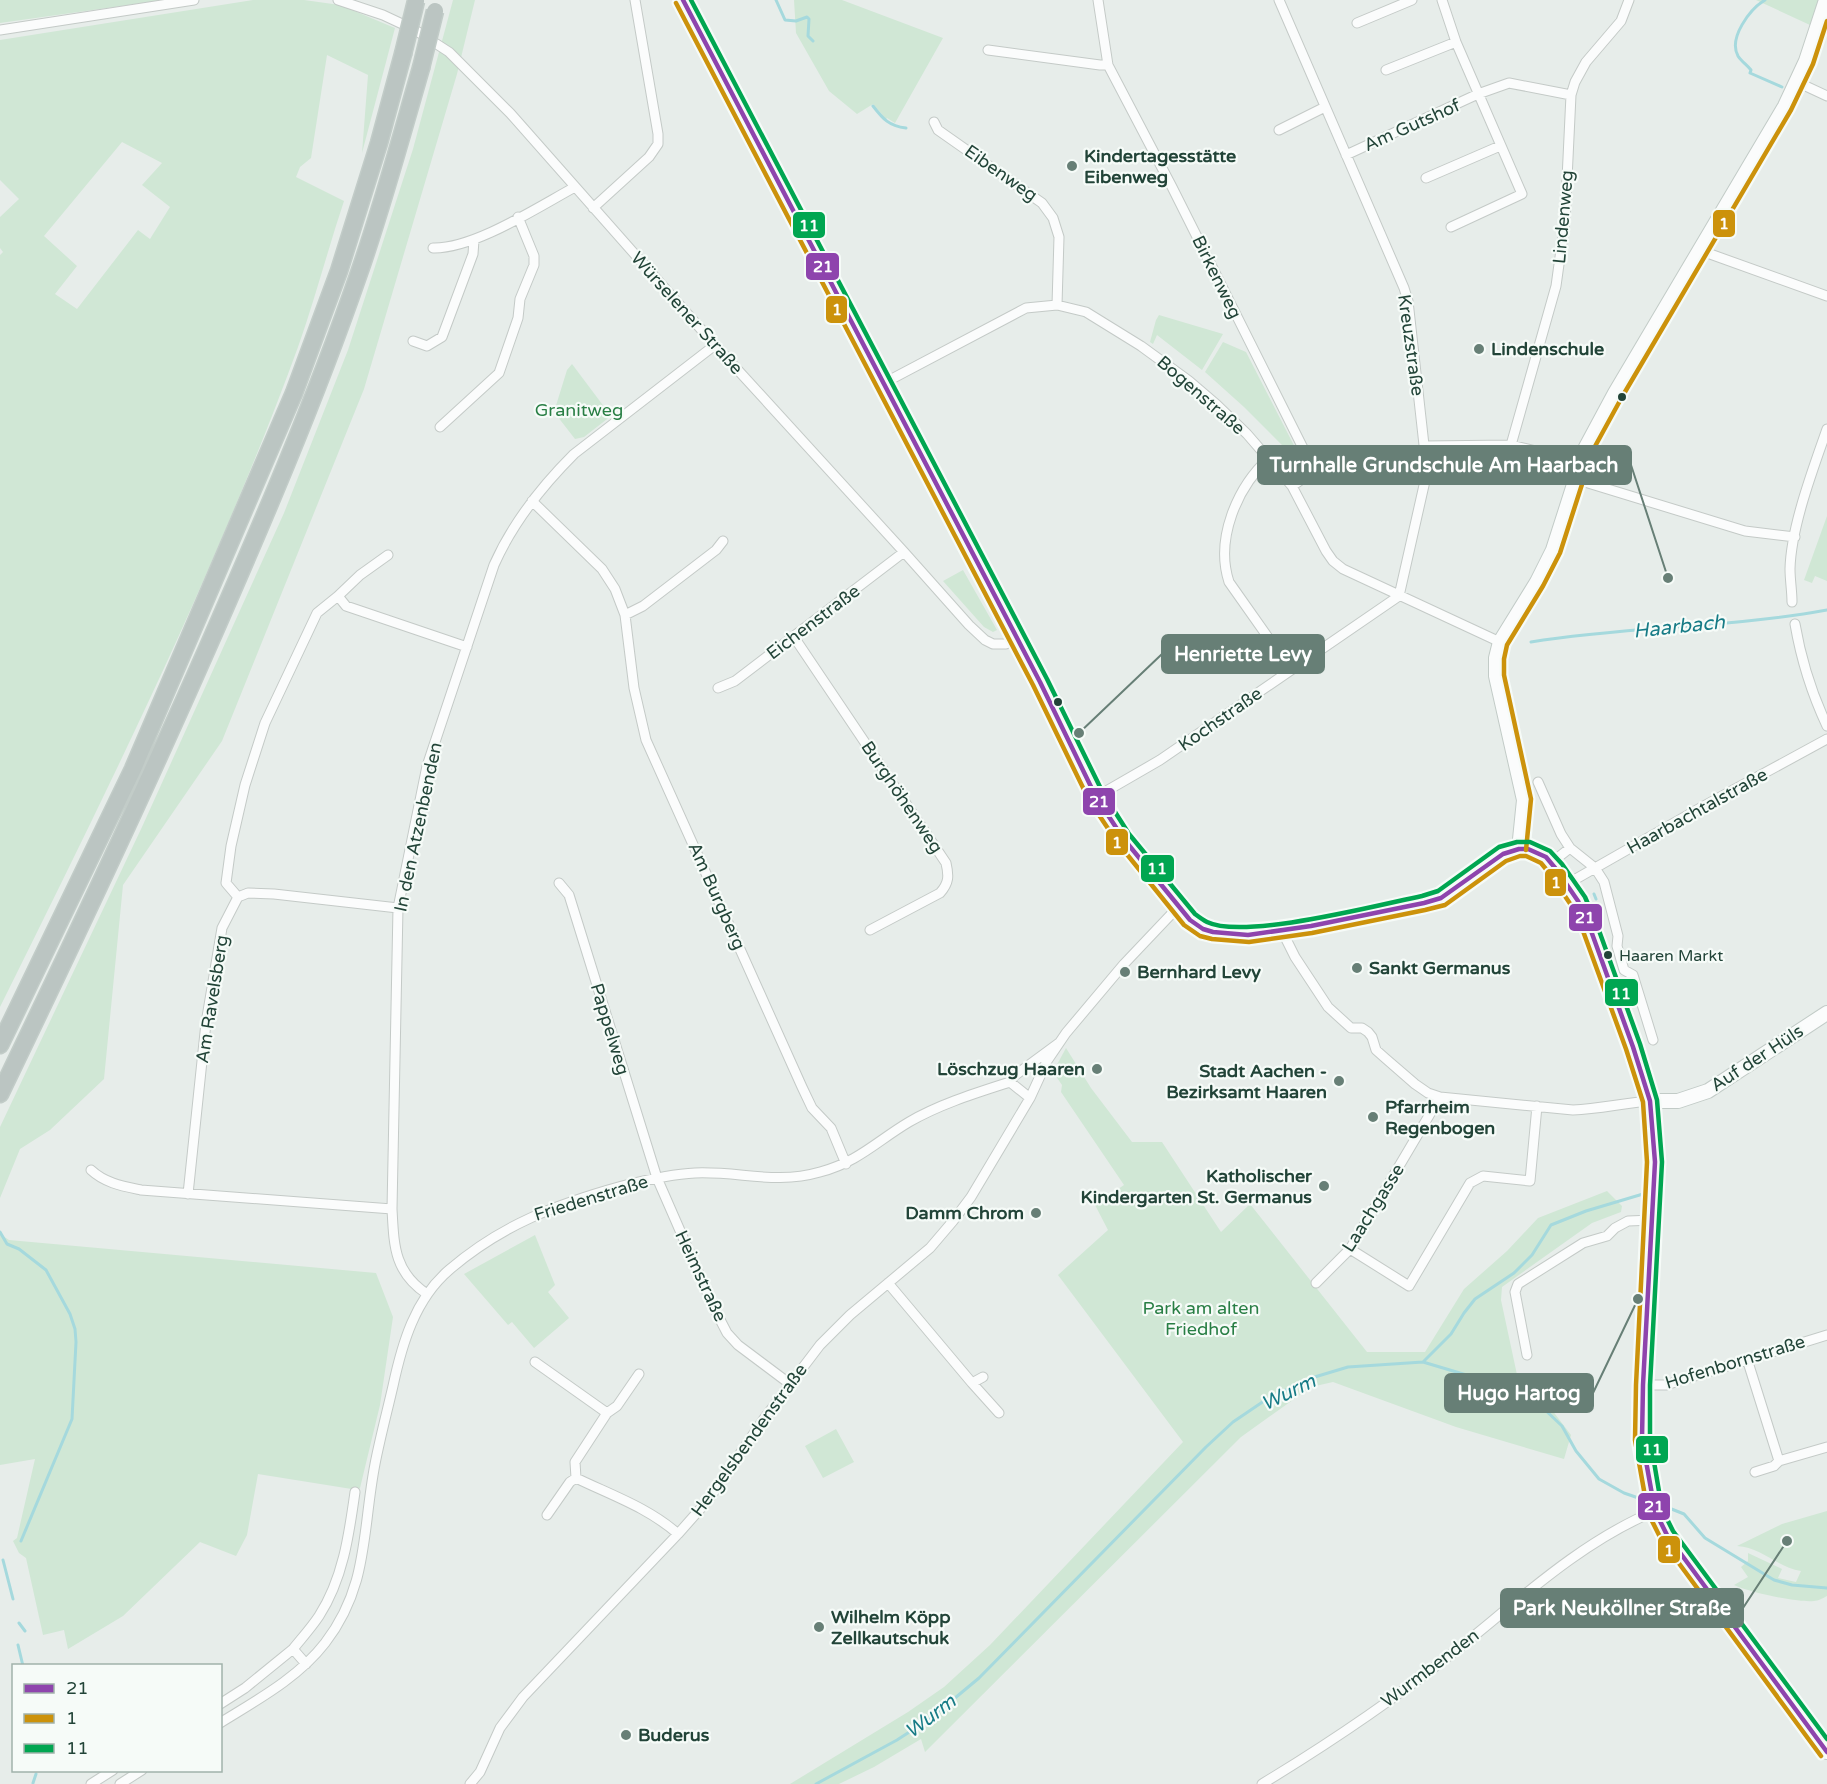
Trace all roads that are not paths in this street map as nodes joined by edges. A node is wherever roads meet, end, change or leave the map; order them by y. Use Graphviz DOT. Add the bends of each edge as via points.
graph roads {
  1 [pos="194,0"];
  2 [pos="338,0"];
  3 [pos="635,0"];
  4 [pos="683,0"];
  5 [pos="1098,0"];
  6 [pos="1279,0"];
  7 [pos="1412,0"];
  8 [pos="1442,0"];
  9 [pos="1629,0"];
  10 [pos="1826,0"];
  11 [pos="417,1"];
  12 [pos="436,5"];
  13 [pos="1357,23"];
  14 [pos="0,30"];
  15 [pos="1456,42"];
  16 [pos="988,50"];
  17 [pos="1108,65"];
  18 [pos="1386,70"];
  19 [pos="1797,82"];
  20 [pos="1478,94"];
  21 [pos="1571,94"];
  22 [pos="1827,96"];
  23 [pos="1324,107"];
  24 [pos="934,122"];
  25 [pos="1279,130"];
  26 [pos="1500,146"];
  27 [pos="1346,155"];
  28 [pos="1426,178"];
  29 [pos="575,187"];
  30 [pos="593,208"];
  31 [pos="518,218"];
  32 [pos="1451,227"];
  33 [pos="474,240"];
  34 [pos="433,248"];
  35 [pos="1699,250"];
  36 [pos="1827,296"];
  37 [pos="1057,305"];
  38 [pos="413,341"];
  39 [pos="715,345"];
  40 [pos="884,383"];
  41 [pos="440,427"];
  42 [pos="1827,429"];
  43 [pos="1511,445"];
  44 [pos="1424,446"];
  45 [pos="1269,458"];
  46 [pos="1581,462"];
  47 [pos="1575,479"];
  48 [pos="1292,486"];
  49 [pos="532,501"];
  50 [pos="1795,537"];
  51 [pos="723,541"];
  52 [pos="904,552"];
  53 [pos="388,555"];
  54 [pos="338,596"];
  55 [pos="1399,596"];
  56 [pos="1792,602"];
  57 [pos="625,615"];
  58 [pos="1795,624"];
  59 [pos="794,637"];
  60 [pos="1016,638"];
  61 [pos="1500,642"];
  62 [pos="467,647"];
  63 [pos="1291,670"];
  64 [pos="718,688"];
  65 [pos="1827,726"];
  66 [pos="1827,739"];
  67 [pos="1538,782"];
  68 [pos="1096,797"];
  69 [pos="1570,848"];
  70 [pos="1519,849"];
  71 [pos="1551,863"];
  72 [pos="1595,868"];
  73 [pos="559,883"];
  74 [pos="1567,884"];
  75 [pos="238,897"];
  76 [pos="1179,906"];
  77 [pos="398,908"];
  78 [pos="870,930"];
  79 [pos="1282,931"];
  80 [pos="1617,946"];
  81 [pos="1599,952"];
  82 [pos="1624,970"];
  83 [pos="1608,977"];
  84 [pos="1827,1013"];
  85 [pos="1653,1040"];
  86 [pos="1059,1043"];
  87 [pos="0,1046"];
  88 [pos="1010,1082"];
  89 [pos="0,1094"];
  90 [pos="1440,1097"];
  91 [pos="1030,1098"];
  92 [pos="1650,1101"];
  93 [pos="1537,1107"];
  94 [pos="846,1164"];
  95 [pos="91,1170"];
  96 [pos="657,1178"];
  97 [pos="188,1194"];
  98 [pos="392,1209"];
  99 [pos="1653,1220"];
  100 [pos="1350,1250"];
  101 [pos="888,1283"];
  102 [pos="1316,1283"];
  103 [pos="427,1294"];
  104 [pos="1827,1335"];
  105 [pos="1527,1355"];
  106 [pos="1747,1359"];
  107 [pos="535,1362"];
  108 [pos="639,1374"];
  109 [pos="983,1377"];
  110 [pos="972,1383"];
  111 [pos="790,1384"];
  112 [pos="1643,1385"];
  113 [pos="607,1413"];
  114 [pos="999,1413"];
  115 [pos="1827,1447"];
  116 [pos="1779,1461"];
  117 [pos="1755,1472"];
  118 [pos="576,1478"];
  119 [pos="355,1492"];
  120 [pos="1653,1504"];
  121 [pos="547,1515"];
  122 [pos="678,1534"];
  123 [pos="293,1649"];
  124 [pos="306,1664"];
  125 [pos="222,1703"];
  126 [pos="222,1722"];
  127 [pos="1827,1752"];
  128 [pos="110,1772"];
  129 [pos="139,1772"];
  130 [pos="92,1784"];
  131 [pos="120,1784"];
  132 [pos="470,1784"];
  133 [pos="1262,1784"];
  1 -- 14 [label="street"];
  2 -- 29 [label="street, Würselener Straße" via="416,30 449,52"];
  3 -- 30 [label="street" via="658,144"];
  4 -- 40 [label="main road"];
  5 -- 17 [label="street, Birkenweg"];
  6 -- 23 [label="street, Kreuzstraße"];
  7 -- 13 [label="street"];
  8 -- 15 [label="street, Am Gutshof"];
  9 -- 21 [label="street, Lindenweg" via="1621,21 1593,51"];
  10 -- 19 [label="main road"];
  11 -- 87 [label="highway, bridge" via="339,271 294,393 133,770"];
  12 -- 89 [label="highway, bridge" via="398,152 358,275 288,457 150,778"];
  15 -- 18 [label="street"];
  15 -- 20 [label="street, Am Gutshof"];
  16 -- 17 [label="street"];
  17 -- 48 [label="street, Birkenweg" via="1306,454 1310,465 1306,476"];
  19 -- 22 [label="street"];
  19 -- 35 [label="main road"];
  20 -- 21 [label="street, Am Gutshof" via="1509,83"];
  20 -- 26 [label="street, Am Gutshof"];
  20 -- 27 [label="street, Am Gutshof"];
  21 -- 43 [label="street, Lindenweg" via="1565,221 1556,286"];
  23 -- 25 [label="street"];
  23 -- 27 [label="street, Kreuzstraße"];
  24 -- 37 [label="street, Eibenweg" via="938,130 1042,203 1053,218 1059,237"];
  26 -- 28 [label="street"];
  26 -- 32 [label="street, Am Gutshof" via="1522,194"];
  27 -- 44 [label="street, Kreuzstraße" via="1406,295"];
  29 -- 30 [label="street, Würselener Straße"];
  29 -- 31 [label="street"];
  30 -- 39 [label="street, Würselener Straße"];
  31 -- 33 [label="street"];
  31 -- 41 [label="street" via="534,256 534,266 520,299 518,318 499,373"];
  33 -- 34 [label="street"];
  33 -- 38 [label="street" via="473,254 442,337 427,346"];
  35 -- 36 [label="street"];
  35 -- 46 [label="main road" via="1615,393"];
  37 -- 40 [label="street, Bogenstraße" via="1026,308"];
  37 -- 45 [label="street, Bogenstraße" via="1086,312 1167,364 1217,405"];
  39 -- 49 [label="street, In den Atzenbenden" via="574,454"];
  39 -- 52 [label="street, Würselener Straße"];
  40 -- 60 [label="main road"];
  42 -- 50 [label="street"];
  43 -- 44 [label="street"];
  43 -- 46 [label="street"];
  44 -- 55 [label="street, Kreuzstraße" via="1427,472"];
  45 -- 48 [label="street, Bogenstraße"];
  45 -- 63 [label="street" via="1253,472 1239,495 1228,526 1225,567 1229,582"];
  46 -- 47 [label="main road"];
  47 -- 50 [label="street" via="1745,531"];
  47 -- 61 [label="main road" via="1553,550"];
  48 -- 55 [label="street, Bogenstraße" via="1333,561"];
  49 -- 57 [label="street, Am Burgberg" via="602,569"];
  49 -- 62 [label="street, In den Atzenbenden" via="494,565"];
  50 -- 56 [label="street" via="1790,568"];
  51 -- 57 [label="street" via="643,606"];
  52 -- 59 [label="street, Eichenstraße"];
  52 -- 60 [label="street, Würselener Straße" via="985,640 998,645"];
  53 -- 54 [label="street"];
  54 -- 62 [label="street" via="346,606"];
  54 -- 75 [label="street" via="317,613 264,723 244,785 231,846 226,883"];
  55 -- 61 [label="street, Bogenstraße"];
  55 -- 63 [label="street, Kochstraße"];
  57 -- 94 [label="street, Am Burgberg" via="633,688 646,740 802,1087 812,1108 831,1128"];
  58 -- 65 [label="street" via="1814,696"];
  59 -- 64 [label="street, Eichenstraße" via="735,681"];
  59 -- 78 [label="street, Burghöhenweg" via="946,864 949,876 940,893"];
  60 -- 68 [label="main road"];
  61 -- 70 [label="main road" via="1496,676 1524,800"];
  62 -- 77 [label="street, In den Atzenbenden" via="427,766"];
  63 -- 68 [label="street, Kochstraße" via="1160,760"];
  66 -- 72 [label="street, Haarbachtalstraße"];
  67 -- 69 [label="street"];
  68 -- 76 [label="main road" via="1123,838"];
  69 -- 71 [label="street"];
  69 -- 72 [label="street"];
  70 -- 71 [label="main road" via="1538,852"];
  70 -- 79 [label="main road" via="1503,854 1441,898"];
  71 -- 74 [label="main road"];
  72 -- 74 [label="street, Haarbachtalstraße"];
  72 -- 80 [label="street" via="1604,882"];
  73 -- 96 [label="street, Pappelweg" via="569,895"];
  74 -- 81 [label="main road"];
  75 -- 77 [label="street" via="248,893 274,894"];
  75 -- 97 [label="street, Am Ravelsberg" via="222,928 206,1023"];
  76 -- 79 [label="main road" via="1194,924 1214,932 1248,935"];
  76 -- 86 [label="street, Friedenstraße" via="1124,964"];
  77 -- 98 [label="street, In den Atzenbenden"];
  79 -- 90 [label="street" via="1328,1007 1351,1028 1362,1028 1372,1037 1376,1050 1415,1084"];
  80 -- 81 [label="street"];
  80 -- 82 [label="street"];
  81 -- 83 [label="main road"];
  82 -- 83 [label="street"];
  82 -- 85 [label="street" via="1633,975"];
  83 -- 92 [label="main road"];
  84 -- 92 [label="main road, Auf der Hüls" via="1708,1091 1678,1101"];
  86 -- 88 [label="street, Friedenstraße"];
  86 -- 91 [label="street, Friedenstraße"];
  88 -- 91 [label="street"];
  88 -- 94 [label="street, Friedenstraße" via="924,1114"];
  90 -- 93 [label="street"];
  90 -- 100 [label="street, Laachgasse"];
  91 -- 101 [label="street, Hergelsbendenstraße" via="953,1221 930,1248"];
  92 -- 93 [label="street" via="1592,1109"];
  92 -- 99 [label="main road" via="1655,1162"];
  93 -- 100 [label="street" via="1530,1181 1483,1176 1470,1183 1409,1286"];
  94 -- 96 [label="street, Friedenstraße" via="791,1179 696,1173"];
  95 -- 97 [label="street" via="115,1184"];
  96 -- 103 [label="street, Friedenstraße" via="561,1204 526,1218 452,1267"];
  96 -- 111 [label="street, Heimstraße" via="728,1334 749,1355"];
  97 -- 98 [label="street"];
  98 -- 103 [label="street, In den Atzenbenden" via="394,1250 402,1271"];
  99 -- 105 [label="street" via="1628,1221 1607,1236 1583,1243 1518,1284 1515,1292"];
  99 -- 112 [label="main road"];
  100 -- 102 [label="street, Laachgasse"];
  101 -- 110 [label="street"];
  101 -- 111 [label="street, Hergelsbendenstraße" via="819,1345"];
  103 -- 124 [label="street, Friedenstraße" via="400,1356 375,1463 356,1588 327,1641"];
  104 -- 106 [label="street, Hofenbornstraße"];
  106 -- 112 [label="street, Hofenbornstraße" via="1666,1385"];
  106 -- 116 [label="street"];
  107 -- 113 [label="street"];
  108 -- 113 [label="street" via="617,1406"];
  109 -- 110 [label="street"];
  110 -- 114 [label="street"];
  111 -- 122 [label="street, Hergelsbendenstraße" via="709,1499"];
  112 -- 120 [label="main road" via="1642,1439"];
  113 -- 118 [label="street" via="574,1462"];
  115 -- 116 [label="street"];
  116 -- 117 [label="street"];
  118 -- 121 [label="street"];
  118 -- 122 [label="street" via="645,1511"];
  119 -- 123 [label="street" via="347,1549 335,1585 319,1616"];
  120 -- 127 [label="main road" via="1667,1534"];
  120 -- 133 [label="street, Wurmbenden" via="1552,1573 1419,1678"];
  122 -- 132 [label="street, Hergelsbendenstraße" via="523,1697 500,1728 480,1772"];
  123 -- 124 [label="street"];
  123 -- 125 [label="street"];
  124 -- 126 [label="street, Friedenstraße"];
  128 -- 130 [label="street"];
  129 -- 131 [label="street"];
}
